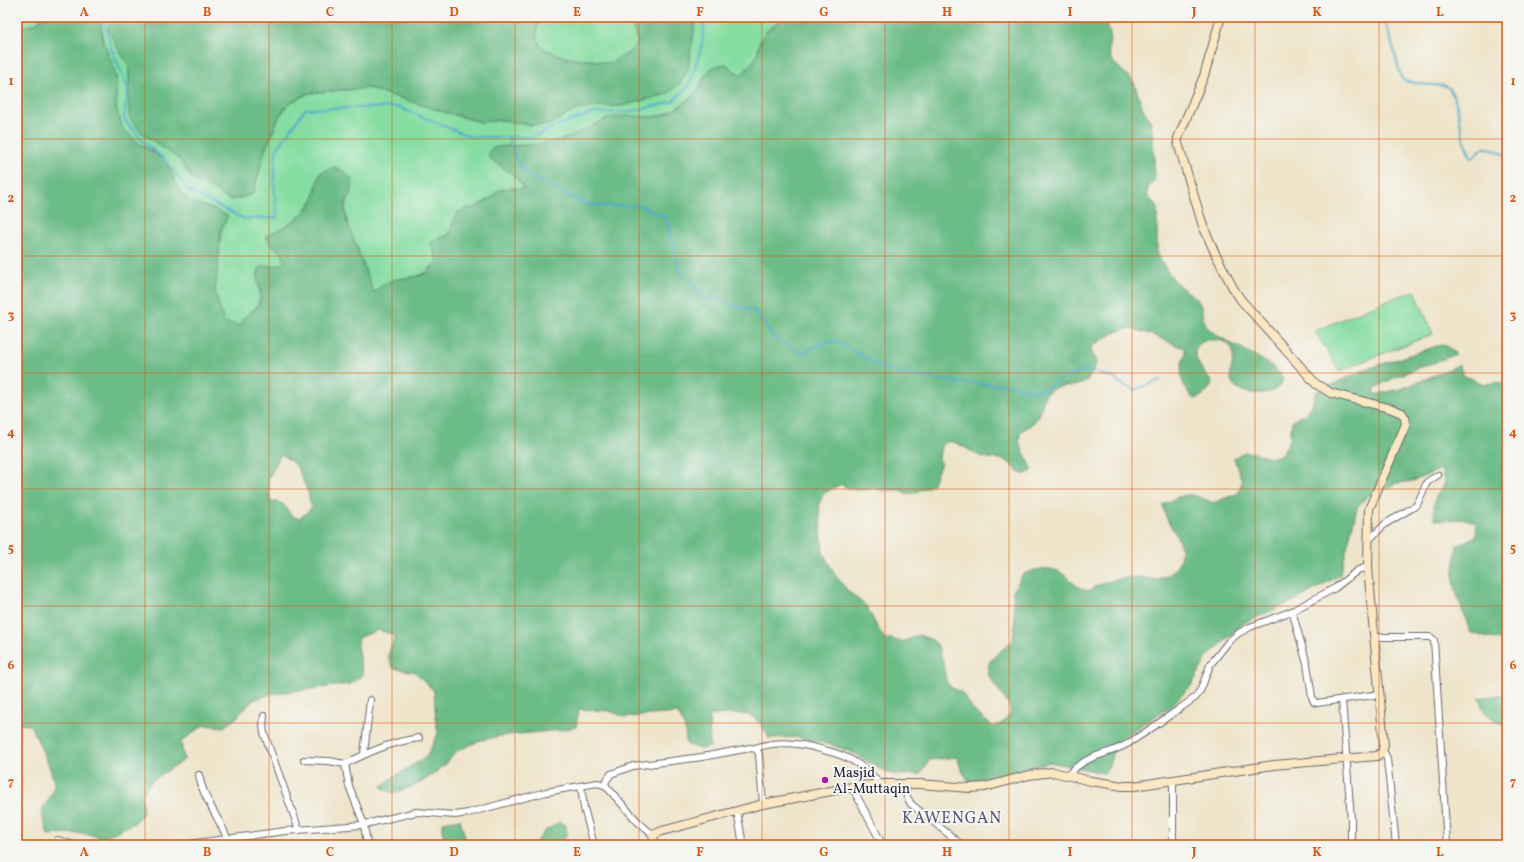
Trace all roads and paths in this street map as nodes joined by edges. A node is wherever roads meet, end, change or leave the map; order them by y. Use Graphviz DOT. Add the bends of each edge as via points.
graph roads {
  1 [pos="1221,17"];
  2 [pos="1438,475"];
  3 [pos="1369,540"];
  4 [pos="1368,567"];
  5 [pos="1292,611"];
  6 [pos="1374,637"];
  7 [pos="1380,694"];
  8 [pos="370,700"];
  9 [pos="1342,700"];
  10 [pos="264,716"];
  11 [pos="419,738"];
  12 [pos="755,748"];
  13 [pos="1382,752"];
  14 [pos="364,754"];
  15 [pos="1346,759"];
  16 [pos="304,760"];
  17 [pos="345,764"];
  18 [pos="1068,775"];
  19 [pos="199,776"];
  20 [pos="1173,781"];
  21 [pos="904,783"];
  22 [pos="881,784"];
  23 [pos="605,785"];
  24 [pos="581,786"];
  25 [pos="852,787"];
  26 [pos="763,804"];
  27 [pos="737,811"];
  28 [pos="364,824"];
  29 [pos="299,830"];
  30 [pos="652,835"];
  31 [pos="58,840"];
  32 [pos="228,840"];
  33 [pos="880,840"];
  34 [pos="74,845"];
  35 [pos="181,845"];
  36 [pos="367,845"];
  37 [pos="594,845"];
  38 [pos="655,845"];
  39 [pos="743,845"];
  40 [pos="962,845"];
  41 [pos="1174,845"];
  42 [pos="1351,845"];
  43 [pos="1396,845"];
  44 [pos="1447,845"];
  1 -- 3 [label="main road" via="1204,76 1178,138 1180,153 1203,226 1233,288 1242,300 1316,384 1331,393 1392,408 1402,413 1405,418 1406,424 1370,507"];
  2 -- 3 [label="street" via="1427,482 1417,505 1385,524"];
  3 -- 4 [label="main road"];
  4 -- 5 [label="street" via="1358,570 1335,588"];
  4 -- 6 [label="main road"];
  5 -- 9 [label="street" via="1307,664 1313,700 1317,703"];
  5 -- 18 [label="street" via="1239,633 1229,641 1210,665 1196,697 1127,744 1086,760"];
  6 -- 7 [label="main road"];
  6 -- 44 [label="street" via="1430,637 1434,640"];
  7 -- 9 [label="street"];
  7 -- 13 [label="main road" via="1384,745"];
  8 -- 14 [label="street"];
  9 -- 15 [label="street"];
  10 -- 29 [label="street" via="264,733"];
  11 -- 14 [label="street" via="402,740"];
  12 -- 22 [label="street" via="785,742 822,749 857,763"];
  12 -- 23 [label="street" via="633,766 615,771"];
  12 -- 26 [label="street" via="759,754"];
  13 -- 15 [label="main road" via="1377,756"];
  13 -- 43 [label="street" via="1387,759"];
  14 -- 17 [label="street"];
  15 -- 20 [label="main road" via="1274,765"];
  15 -- 42 [label="street"];
  16 -- 17 [label="street"];
  17 -- 28 [label="street" via="349,786"];
  18 -- 20 [label="main road" via="1123,786"];
  18 -- 21 [label="main road" via="1042,772 985,787 970,788"];
  19 -- 32 [label="street" via="205,796 224,828"];
  20 -- 41 [label="street"];
  21 -- 22 [label="main road"];
  21 -- 40 [label="street" via="906,796 911,804"];
  22 -- 25 [label="main road"];
  23 -- 24 [label="street" via="597,783"];
  23 -- 30 [label="street"];
  24 -- 28 [label="street" via="517,799 468,813 455,815 416,812"];
  24 -- 37 [label="street"];
  25 -- 26 [label="main road"];
  25 -- 33 [label="street"];
  26 -- 27 [label="main road"];
  27 -- 30 [label="main road" via="662,830"];
  27 -- 39 [label="street"];
  28 -- 29 [label="street"];
  28 -- 36 [label="street"];
  29 -- 32 [label="street"];
  30 -- 38 [label="main road"];
  31 -- 34 [label="street"];
  32 -- 35 [label="street"];
}
